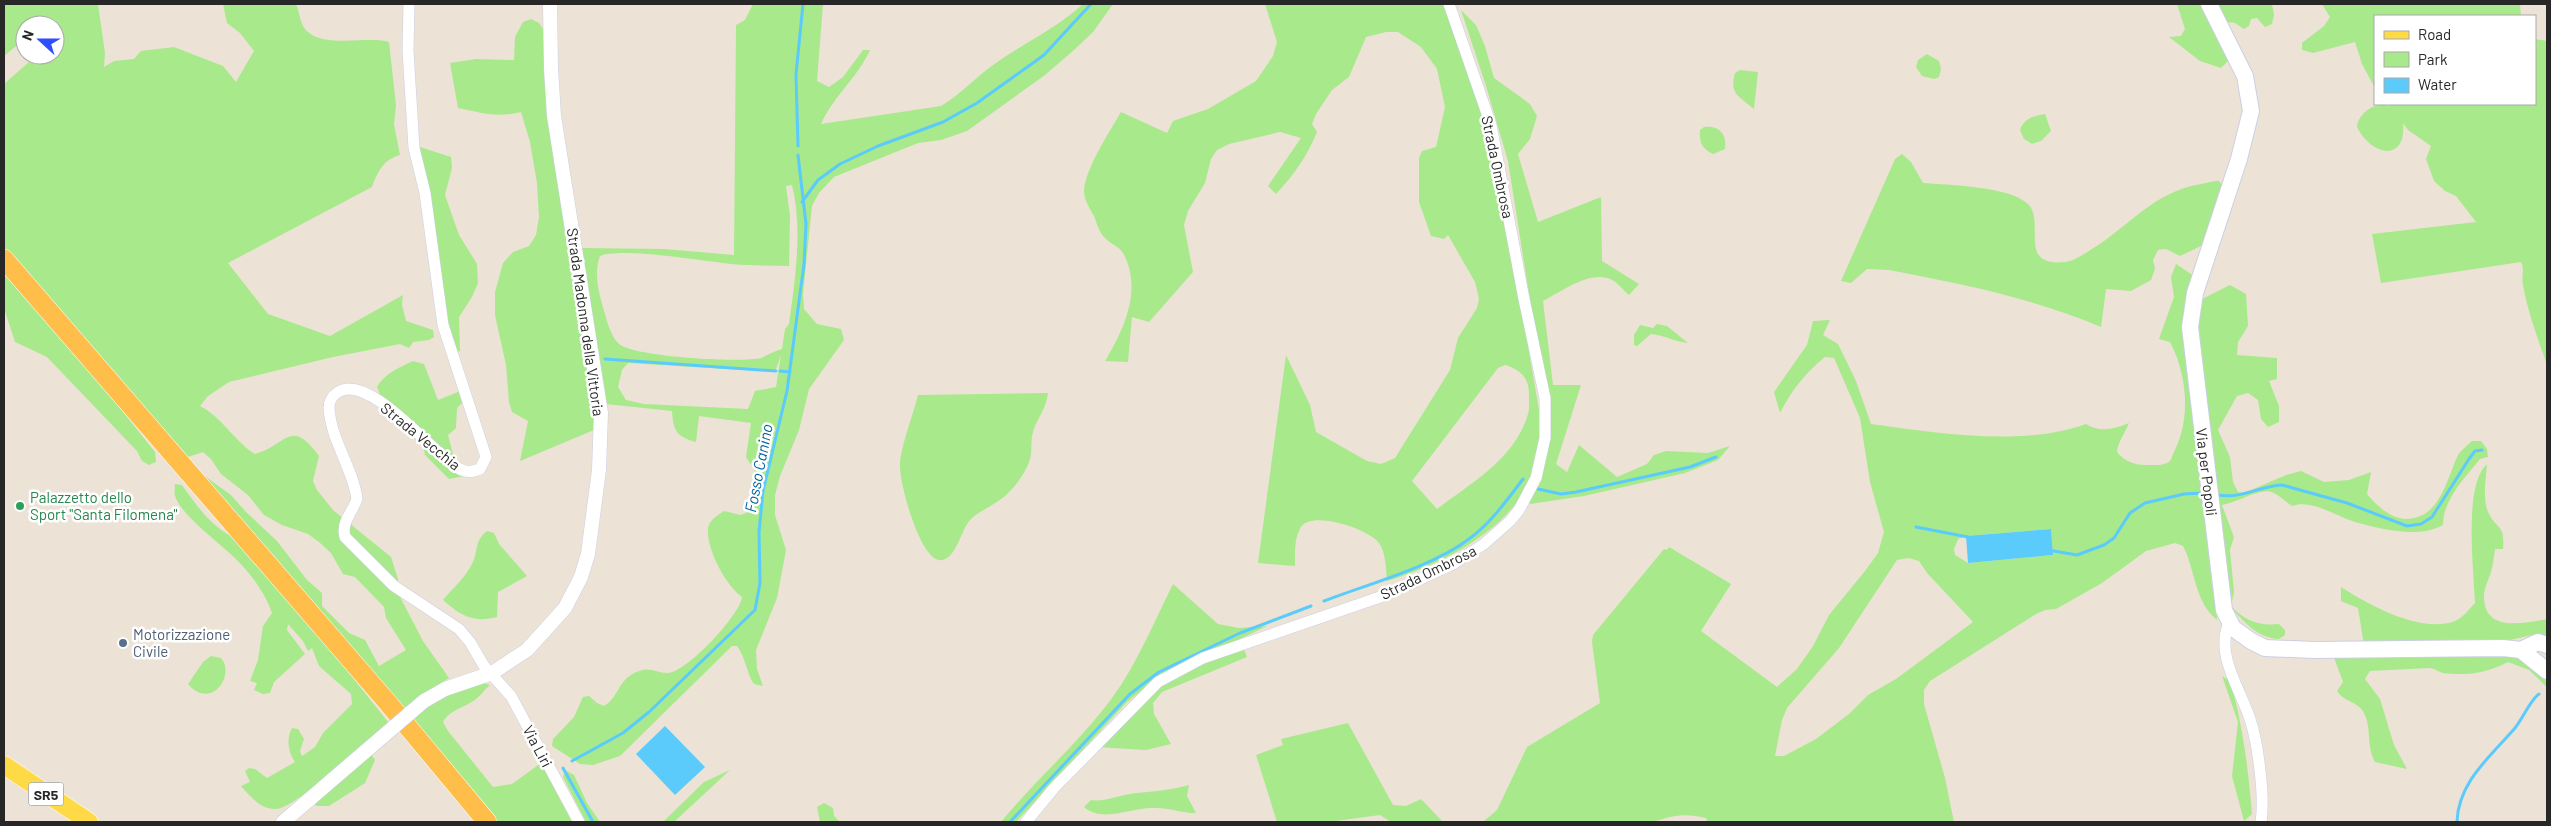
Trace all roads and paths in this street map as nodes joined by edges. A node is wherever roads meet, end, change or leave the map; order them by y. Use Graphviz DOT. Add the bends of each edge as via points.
graph roads {
  1 [pos="409,4"];
  2 [pos="550,4"];
  3 [pos="1449,4"];
  4 [pos="2209,4"];
  5 [pos="4,259"];
  6 [pos="2229,623"];
  7 [pos="2547,645"];
  8 [pos="2521,650"];
  9 [pos="2547,671"];
  10 [pos="492,673"];
  11 [pos="4,765"];
  12 [pos="89,822"];
  13 [pos="283,822"];
  14 [pos="487,822"];
  15 [pos="579,822"];
  16 [pos="1026,822"];
  17 [pos="2261,822"];
  1 -- 10 [label="street, Strada Vecchia" via="408,51 414,148 425,193 443,325 486,457 480,469 474,472 458,468 388,407 356,390 341,390 334,395 329,409 357,499 343,530 394,586 459,629"];
  2 -- 10 [label="street, Strada Madonna della Vittoria" via="554,116 598,383 602,443 594,516 581,576 565,608 537,641 516,660"];
  3 -- 16 [label="street, Strada Ombrosa" via="1491,125 1545,398 1545,438 1536,478 1510,521 1484,544 1453,564 1383,596 1203,658 1158,682 1054,788"];
  4 -- 6 [label="main road, Via per Popoli" via="2245,76 2251,111 2239,159 2194,293 2190,327 2224,610"];
  5 -- 14 [label="highway" via="388,702"];
  6 -- 8 [label="main road" via="2265,648"];
  6 -- 17 [label="street" via="2224,634 2224,646 2252,729 2262,797"];
  7 -- 8 [label="main road" via="2538,642"];
  8 -- 9 [label="main road"];
  10 -- 13 [label="street, Strada Madonna della Vittoria, bridge" via="444,690 424,701"];
  10 -- 15 [label="street, Via Liri" via="511,696"];
  11 -- 12 [label="main road, SR5"];
}
